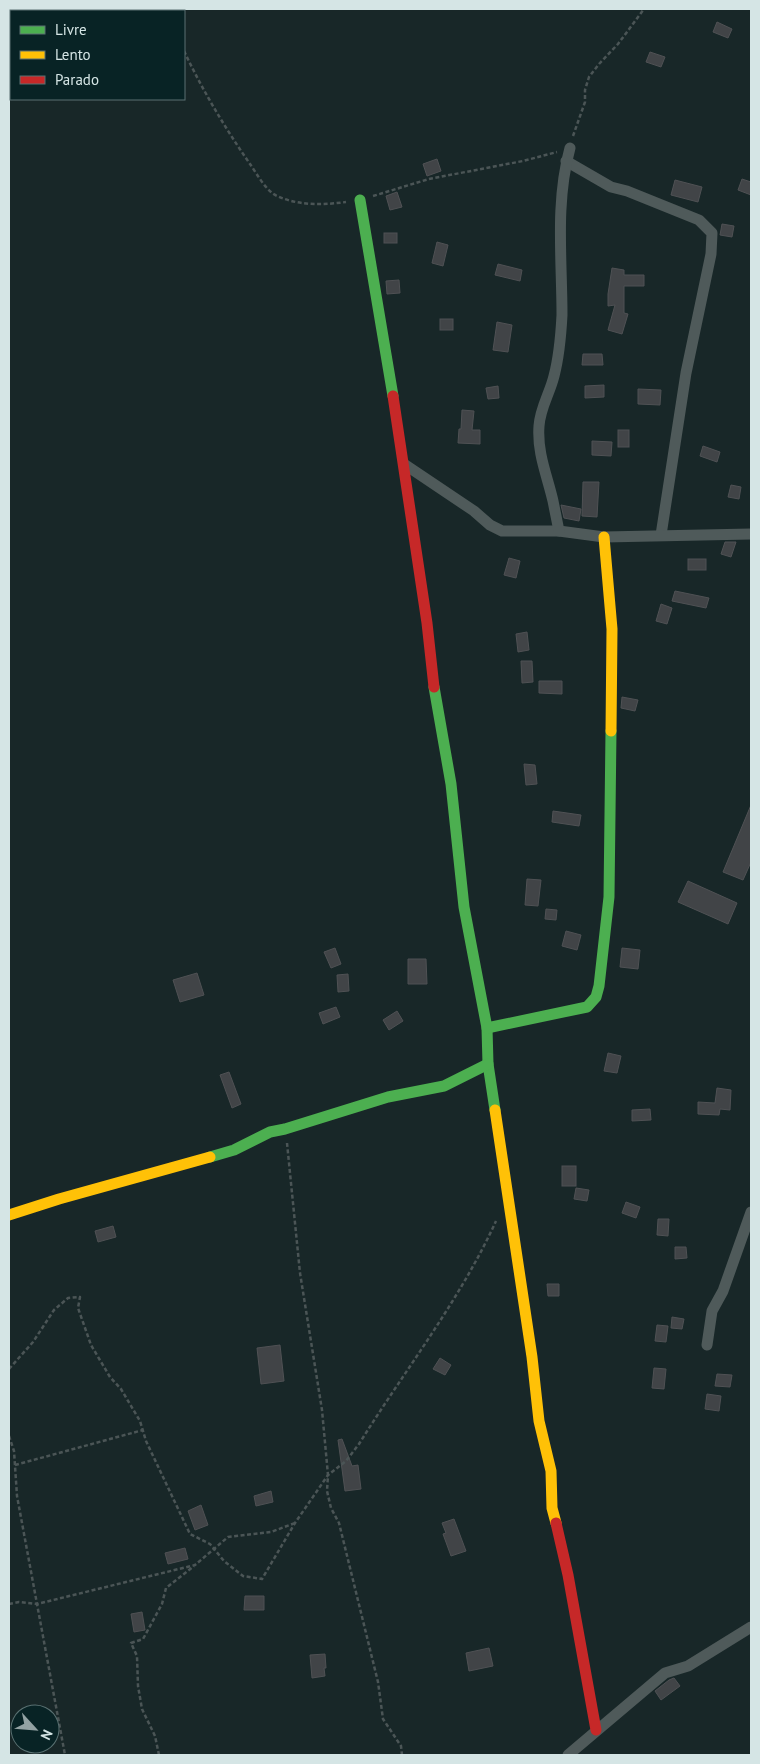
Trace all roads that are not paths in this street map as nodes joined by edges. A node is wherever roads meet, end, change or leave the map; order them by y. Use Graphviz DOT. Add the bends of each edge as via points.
graph roads {
  1 [pos="570,148"];
  2 [pos="566,161"];
  3 [pos="360,200"];
  4 [pos="404,464"];
  5 [pos="559,531"];
  6 [pos="751,534"];
  7 [pos="661,535"];
  8 [pos="604,537"];
  9 [pos="487,1028"];
  10 [pos="488,1064"];
  11 [pos="751,1212"];
  12 [pos="9,1215"];
  13 [pos="707,1345"];
  14 [pos="751,1627"];
  15 [pos="596,1730"];
  16 [pos="568,1755"];
  1 -- 2 [label="street"];
  2 -- 5 [label="street" via="561,208 562,316 554,376 543,404 539,427 541,461"];
  2 -- 7 [label="street" via="611,187 699,220 712,233 711,254 686,373"];
  3 -- 4 [label="street"];
  4 -- 5 [label="street" via="502,531"];
  4 -- 9 [label="street" via="451,784 464,907"];
  5 -- 8 [label="street"];
  6 -- 7 [label="street"];
  7 -- 8 [label="street"];
  8 -- 9 [label="street" via="612,629 611,754 609,897 599,986 596,997 587,1007"];
  9 -- 10 [label="street"];
  10 -- 12 [label="street" via="444,1086 388,1097 270,1132 234,1150"];
  10 -- 15 [label="street" via="531,1348 538,1421 551,1471 552,1508 568,1575"];
  11 -- 13 [label="street" via="723,1291 712,1311"];
  14 -- 15 [label="street" via="688,1666 665,1673"];
  15 -- 16 [label="street"];
}
